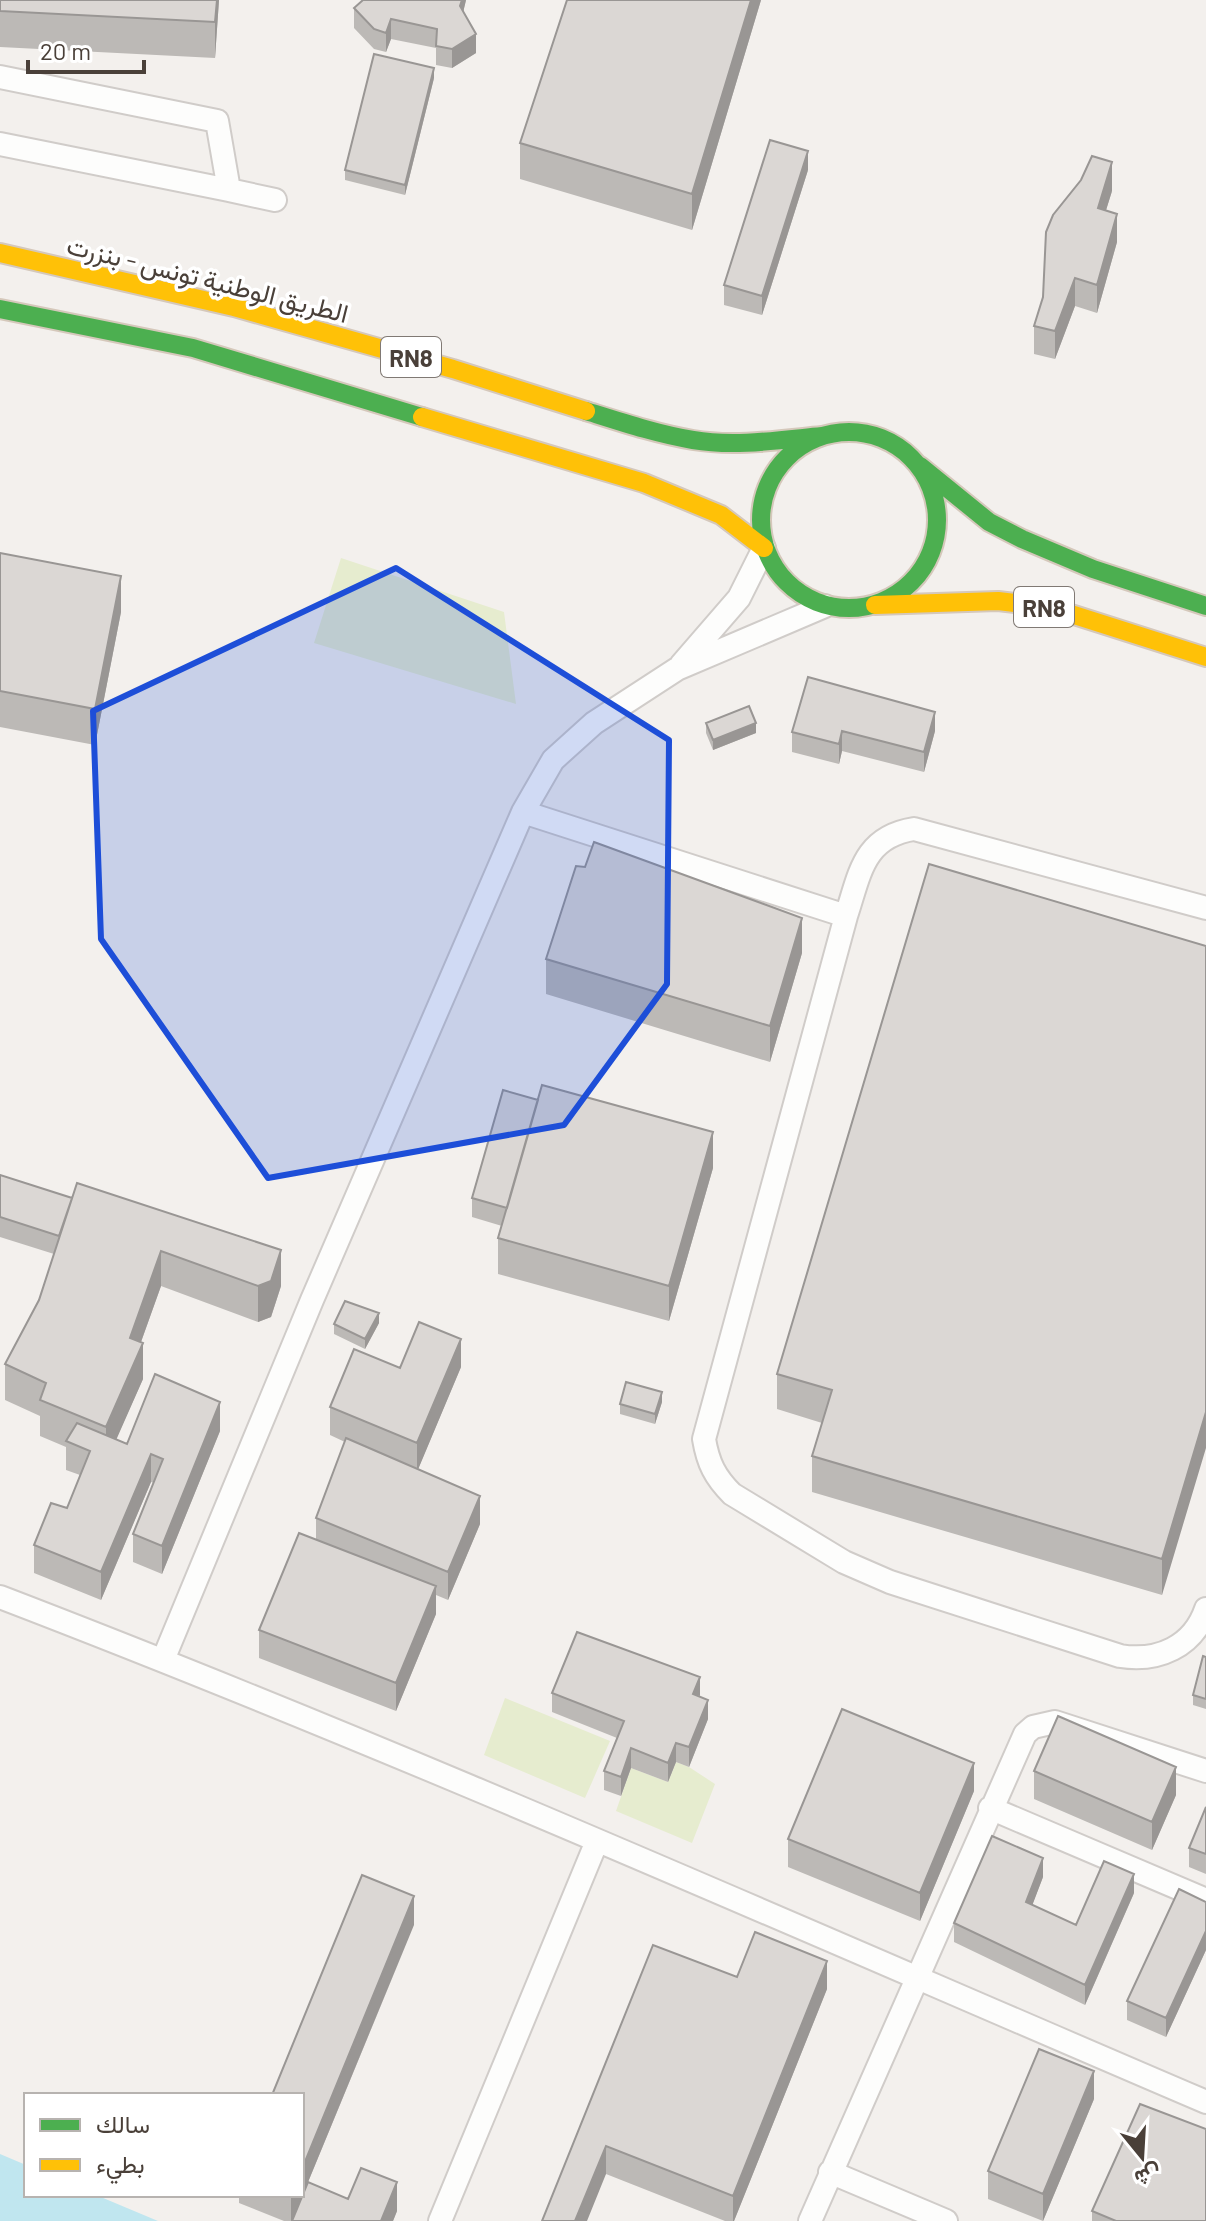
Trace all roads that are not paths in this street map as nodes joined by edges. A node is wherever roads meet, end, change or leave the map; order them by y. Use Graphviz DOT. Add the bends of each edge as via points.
graph roads {
  1 [pos="0,77"];
  2 [pos="0,144"];
  3 [pos="229,190"];
  4 [pos="275,200"];
  5 [pos="0,253"];
  6 [pos="0,309"];
  7 [pos="822,436"];
  8 [pos="920,466"];
  9 [pos="764,548"];
  10 [pos="875,605"];
  11 [pos="825,606"];
  12 [pos="1206,606"];
  13 [pos="1206,657"];
  14 [pos="677,669"];
  15 [pos="523,812"];
  16 [pos="1206,908"];
  17 [pos="846,916"];
  18 [pos="0,1597"];
  19 [pos="1206,1609"];
  20 [pos="163,1660"];
  21 [pos="1206,1771"];
  22 [pos="990,1808"];
  23 [pos="597,1841"];
  24 [pos="1206,1900"];
  25 [pos="917,1978"];
  26 [pos="1206,2102"];
  27 [pos="830,2172"];
  28 [pos="440,2221"];
  29 [pos="810,2221"];
  30 [pos="946,2221"];
  1 -- 3 [label="lane" via="217,121"];
  2 -- 3 [label="lane"];
  3 -- 4 [label="lane"];
  5 -- 7 [label="main road, الطريق الوطنية تونس - بنزرت / RN8" via="234,307 696,441"];
  6 -- 9 [label="main road, RN8" via="193,348 644,483 721,515"];
  7 -- 8 [label="main road, RN8" via="848,431 879,436"];
  7 -- 9 [label="main road, RN8" via="792,451 765,489 759,519"];
  8 -- 10 [label="main road, RN8" via="938,512 935,542 922,570 902,591"];
  8 -- 12 [label="main road, RN8" via="989,522 1022,539"];
  9 -- 11 [label="main road, RN8" via="779,576 801,596"];
  9 -- 14 [label="lane" via="739,598"];
  10 -- 11 [label="main road, RN8"];
  10 -- 13 [label="main road, RN8" via="998,601 1049,607"];
  11 -- 14 [label="lane"];
  14 -- 15 [label="lane" via="594,723 553,760"];
  15 -- 17 [label="lane"];
  15 -- 20 [label="lane"];
  16 -- 17 [label="lane" via="914,829 882,839 870,851"];
  17 -- 19 [label="lane" via="708,1419 707,1460 732,1494 844,1562 890,1582 1120,1656 1140,1659 1179,1646 1195,1632"];
  18 -- 20 [label="lane"];
  20 -- 23 [label="lane"];
  21 -- 22 [label="lane" via="1065,1724 1043,1723 1025,1734"];
  22 -- 24 [label="lane"];
  22 -- 25 [label="lane"];
  23 -- 25 [label="lane"];
  23 -- 28 [label="lane"];
  25 -- 26 [label="lane"];
  25 -- 27 [label="lane"];
  27 -- 29 [label="lane"];
  27 -- 30 [label="lane"];
}
